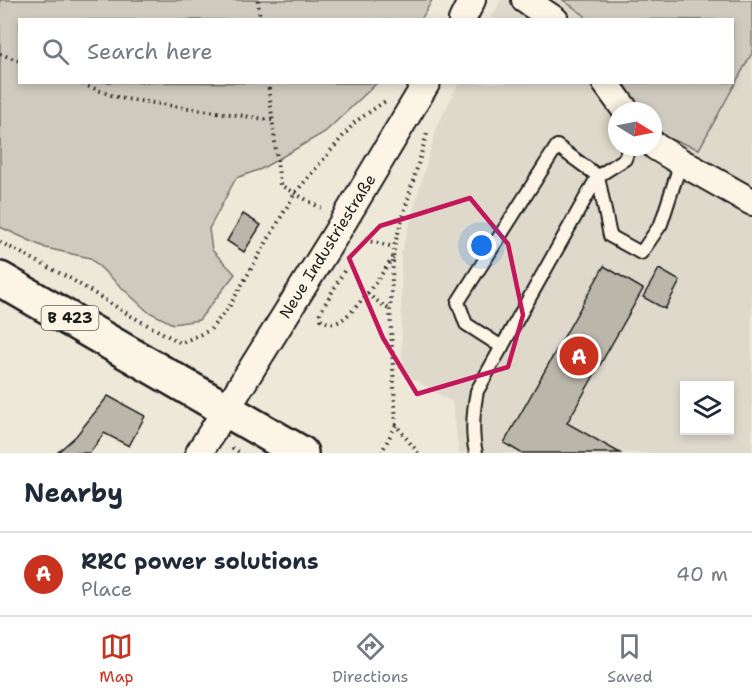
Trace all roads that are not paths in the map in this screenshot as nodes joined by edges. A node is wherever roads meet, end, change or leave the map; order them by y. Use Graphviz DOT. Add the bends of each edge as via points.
graph roads {
  1 [pos="472,0"];
  2 [pos="525,0"];
  3 [pos="463,18"];
  4 [pos="552,18"];
  5 [pos="427,84"];
  6 [pos="606,84"];
  7 [pos="619,102"];
  8 [pos="662,151"];
  9 [pos="626,156"];
  10 [pos="681,162"];
  11 [pos="598,176"];
  12 [pos="752,202"];
  13 [pos="0,279"];
  14 [pos="502,347"];
  15 [pos="226,409"];
  16 [pos="199,453"];
  17 [pos="301,453"];
  18 [pos="476,453"];
  1 -- 3 [label="street"];
  2 -- 4 [label="street"];
  5 -- 15 [label="street, Neue Industriestraße"];
  6 -- 7 [label="street"];
  8 -- 10 [label="street"];
  9 -- 11 [label="lane"];
  10 -- 11 [label="lane" via="661,224 640,253 610,236"];
  10 -- 12 [label="street"];
  11 -- 14 [label="lane"];
  11 -- 14 [label="lane" via="557,146 458,302 466,324"];
  13 -- 15 [label="main road, B 423"];
  14 -- 18 [label="lane" via="477,391 472,439"];
  15 -- 16 [label="street, Neue Industriestraße"];
  15 -- 17 [label="main road, B 423"];
}
